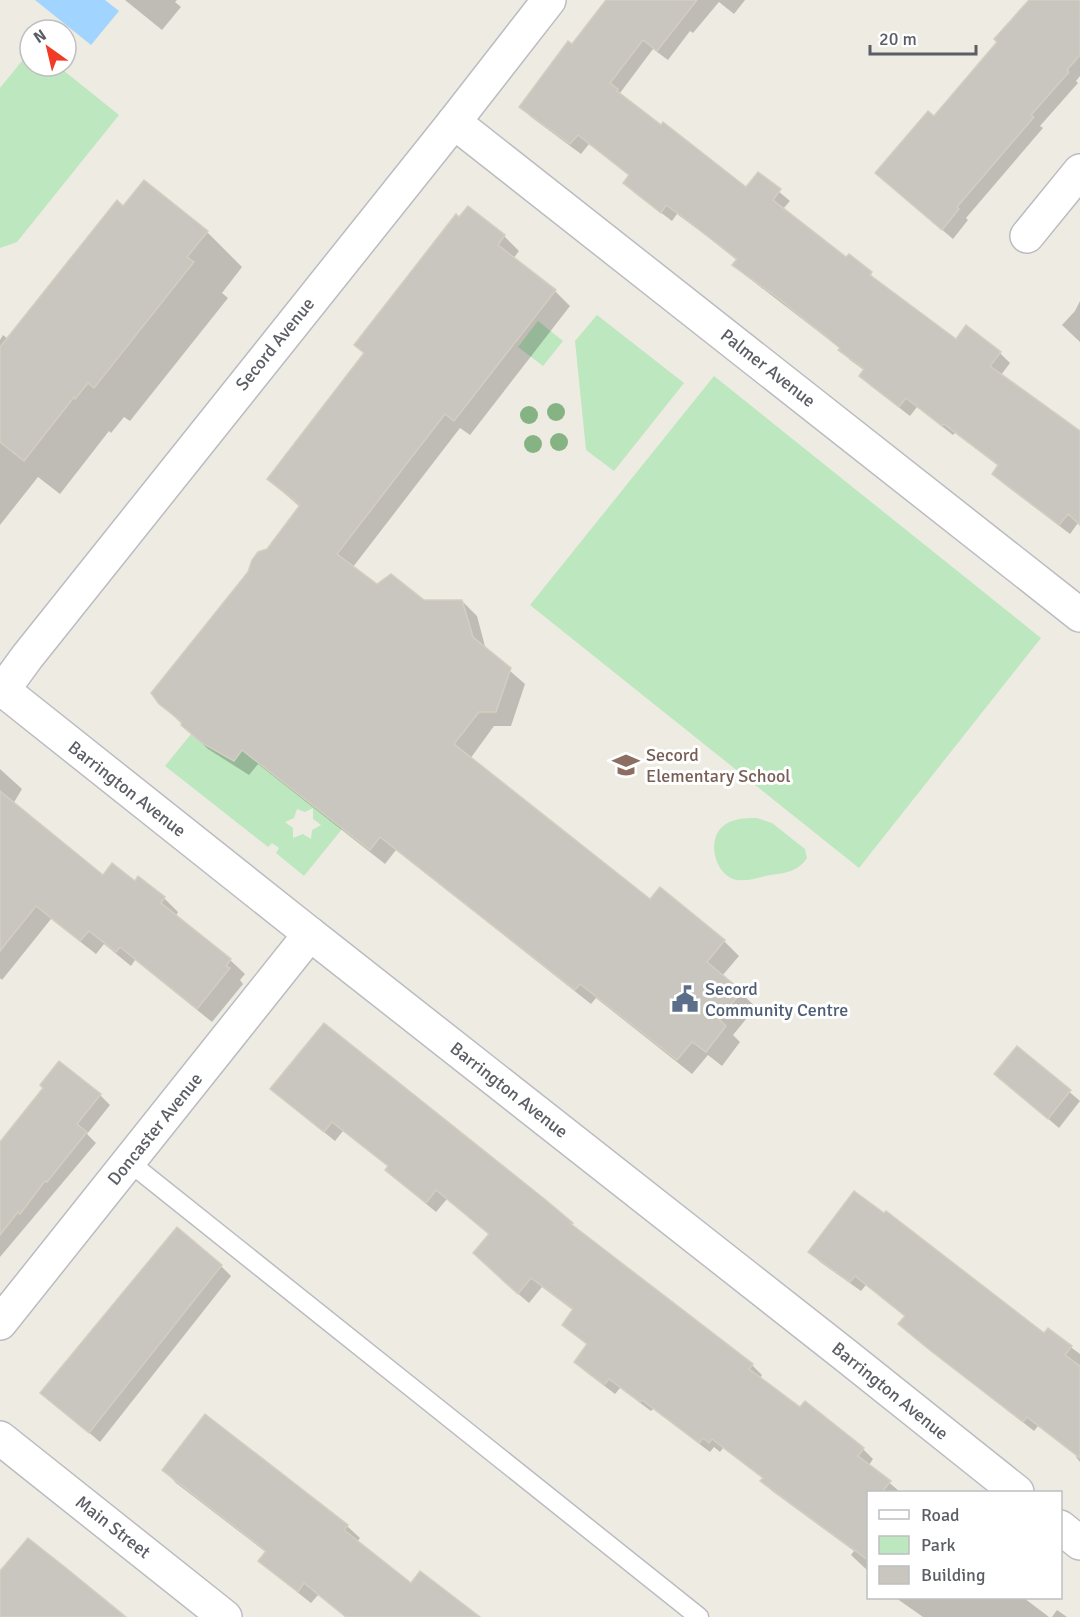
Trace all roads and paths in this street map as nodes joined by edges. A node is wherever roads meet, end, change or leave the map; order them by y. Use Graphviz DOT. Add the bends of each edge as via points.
graph roads {
  1 [pos="549,0"];
  2 [pos="454,122"];
  3 [pos="1080,171"];
  4 [pos="1027,236"];
  5 [pos="1080,615"];
  6 [pos="2,689"];
  7 [pos="310,934"];
  8 [pos="129,1162"];
  9 [pos="0,1323"];
  10 [pos="0,1438"];
  11 [pos="1016,1491"];
  12 [pos="1062,1529"];
  13 [pos="1080,1543"];
  14 [pos="225,1617"];
  15 [pos="699,1617"];
  1 -- 2 [label="street, Secord Avenue"];
  2 -- 5 [label="street, Palmer Avenue"];
  2 -- 6 [label="street, Secord Avenue"];
  3 -- 4 [label="street"];
  6 -- 7 [label="street, Barrington Avenue"];
  7 -- 8 [label="street, Doncaster Avenue"];
  7 -- 11 [label="street, Barrington Avenue"];
  8 -- 9 [label="street, Doncaster Avenue"];
  8 -- 15 [label="lane"];
  10 -- 14 [label="street, Main Street"];
  12 -- 13 [label="street"];
}
